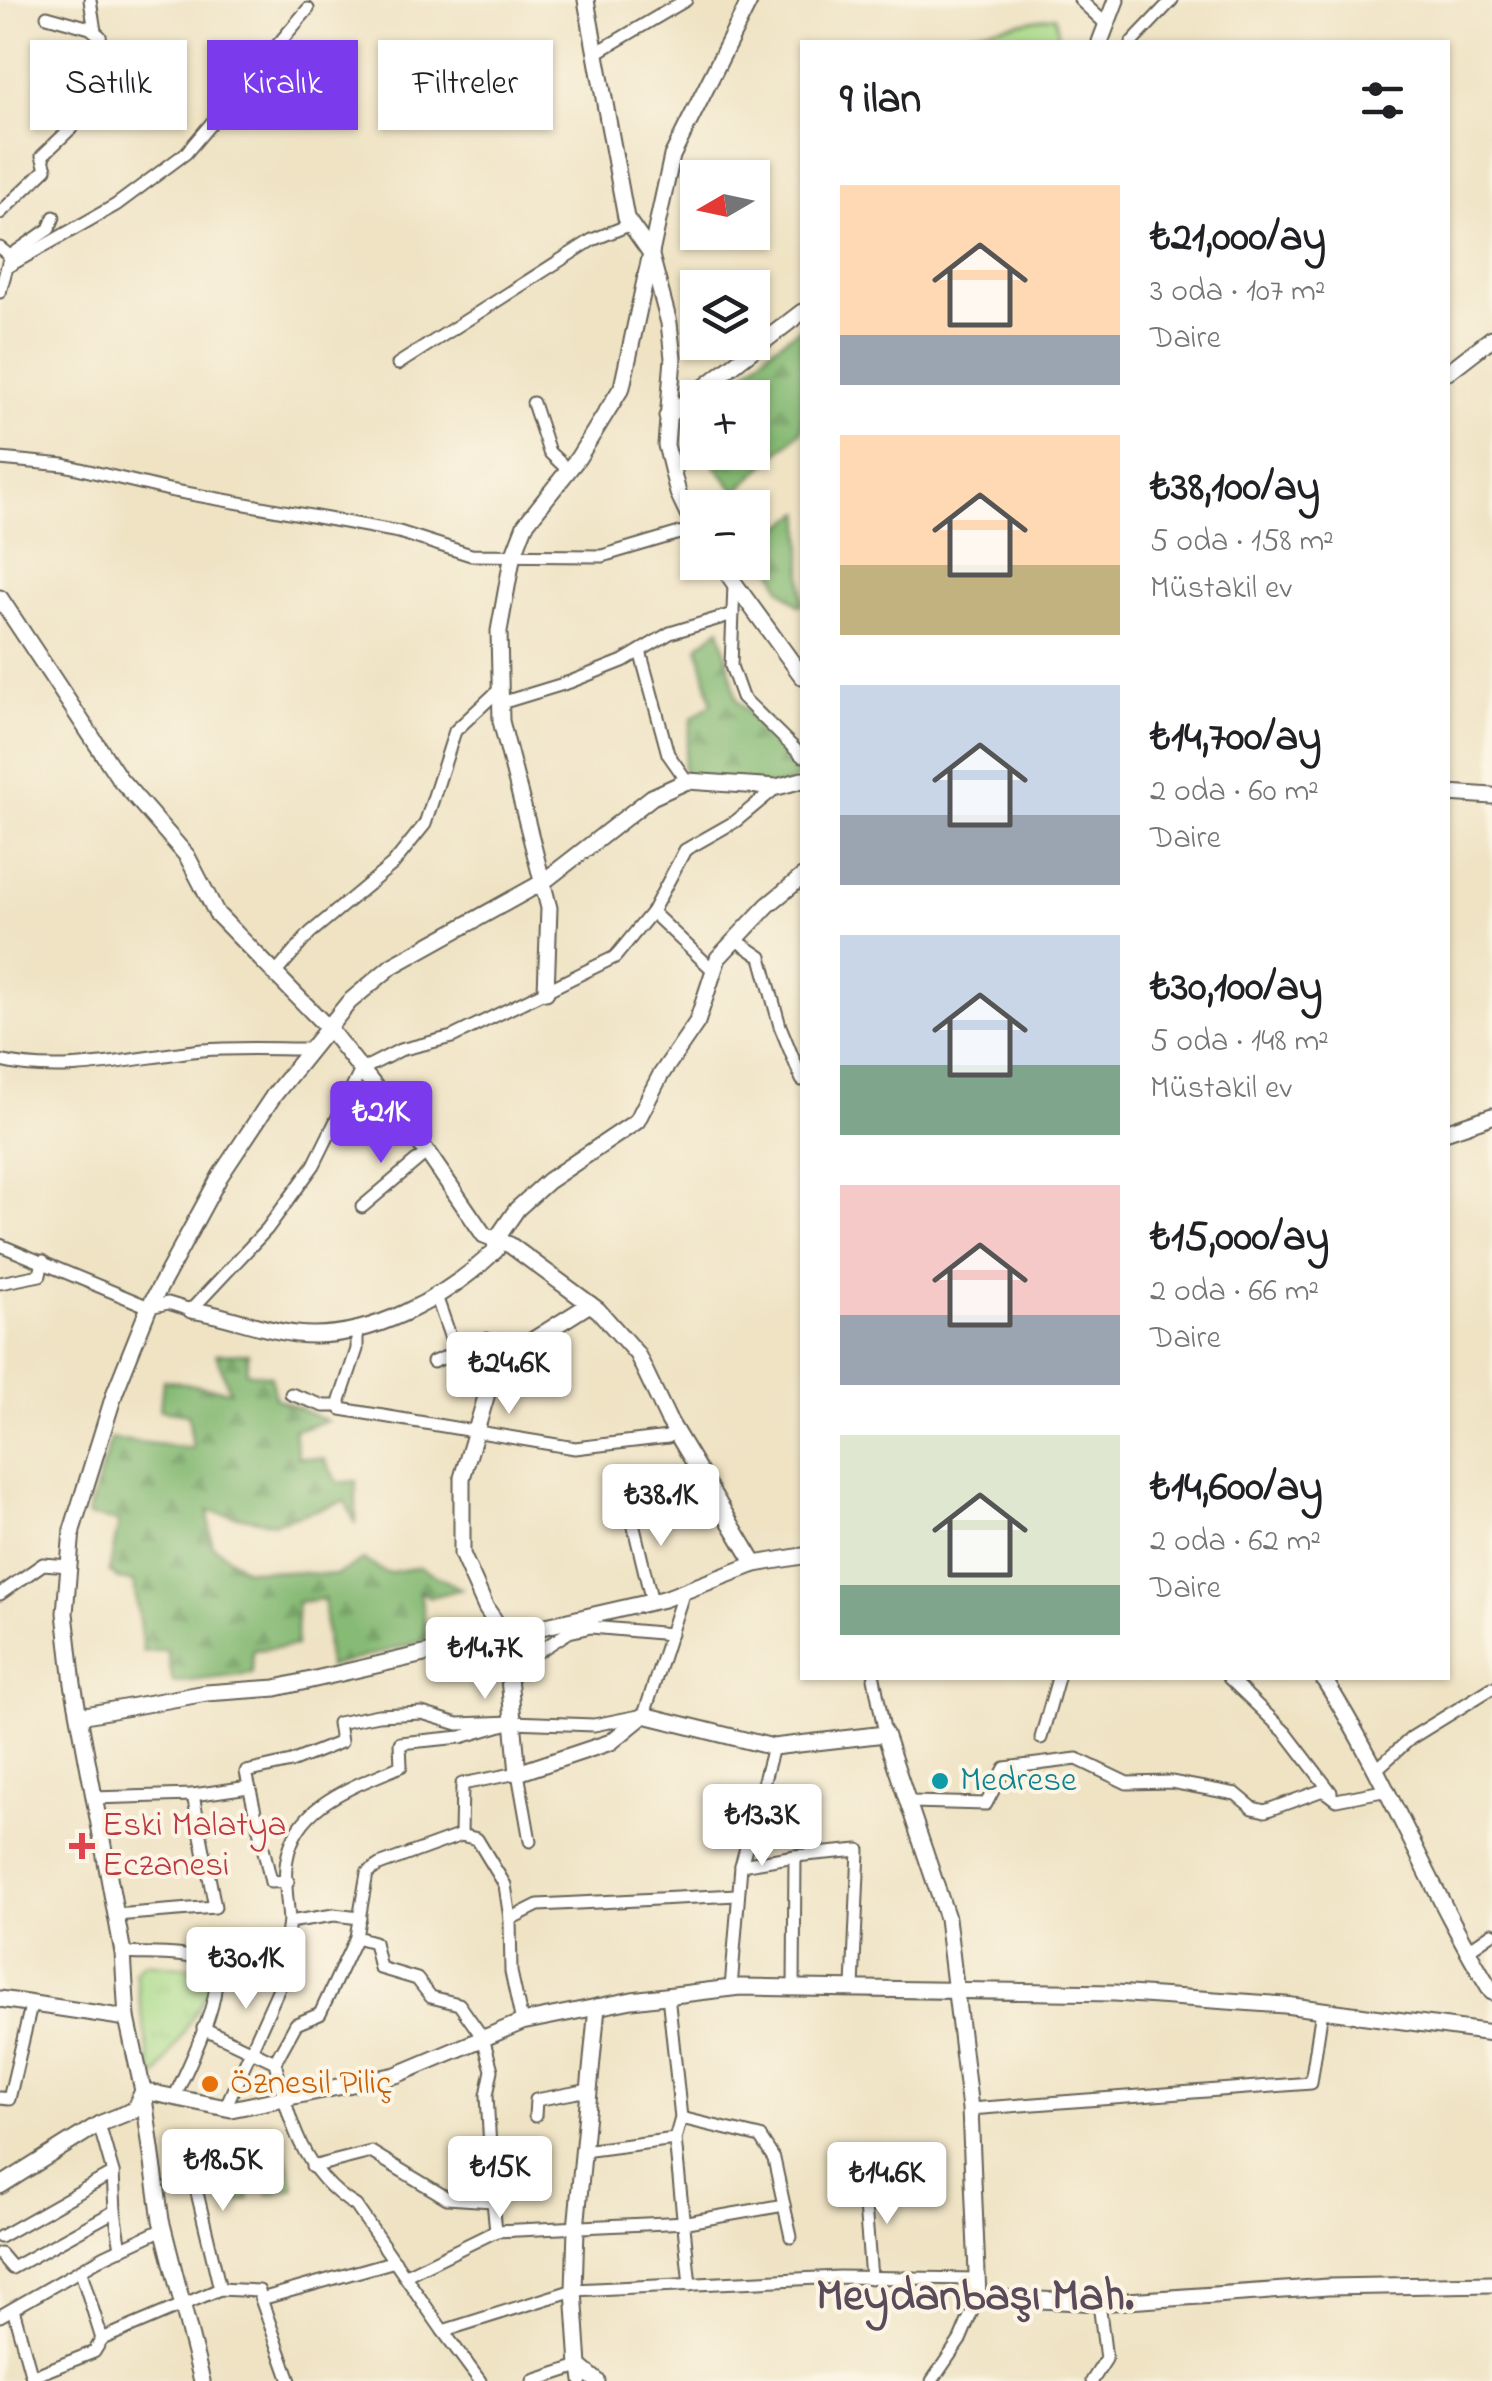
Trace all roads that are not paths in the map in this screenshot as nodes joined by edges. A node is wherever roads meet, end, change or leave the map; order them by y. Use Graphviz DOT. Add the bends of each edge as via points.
graph roads {
  1 [pos="90,0"];
  2 [pos="586,0"];
  3 [pos="686,0"];
  4 [pos="750,0"];
  5 [pos="1080,0"];
  6 [pos="1116,0"];
  7 [pos="1172,0"];
  8 [pos="308,9"];
  9 [pos="47,16"];
  10 [pos="1107,26"];
  11 [pos="95,32"];
  12 [pos="1101,40"];
  13 [pos="1134,40"];
  14 [pos="596,53"];
  15 [pos="0,213"];
  16 [pos="54,217"];
  17 [pos="629,224"];
  18 [pos="650,252"];
  19 [pos="6,257"];
  20 [pos="0,292"];
  21 [pos="800,314"];
  22 [pos="1492,338"];
  23 [pos="398,364"];
  24 [pos="1450,370"];
  25 [pos="533,403"];
  26 [pos="667,416"];
  27 [pos="0,459"];
  28 [pos="568,470"];
  29 [pos="681,490"];
  30 [pos="680,536"];
  31 [pos="512,558"];
  32 [pos="732,580"];
  33 [pos="734,583"];
  34 [pos="0,598"];
  35 [pos="733,614"];
  36 [pos="640,651"];
  37 [pos="800,673"];
  38 [pos="501,695"];
  39 [pos="800,755"];
  40 [pos="800,780"];
  41 [pos="687,781"];
  42 [pos="777,786"];
  43 [pos="1450,793"];
  44 [pos="1492,796"];
  45 [pos="800,879"];
  46 [pos="543,882"];
  47 [pos="652,912"];
  48 [pos="736,940"];
  49 [pos="713,970"];
  50 [pos="275,974"];
  51 [pos="546,992"];
  52 [pos="328,1028"];
  53 [pos="312,1049"];
  54 [pos="0,1061"];
  55 [pos="361,1070"];
  56 [pos="800,1075"];
  57 [pos="1492,1116"];
  58 [pos="1450,1130"];
  59 [pos="427,1152"];
  60 [pos="362,1208"];
  61 [pos="494,1241"];
  62 [pos="0,1246"];
  63 [pos="43,1261"];
  64 [pos="0,1283"];
  65 [pos="435,1293"];
  66 [pos="590,1304"];
  67 [pos="149,1306"];
  68 [pos="191,1310"];
  69 [pos="357,1329"];
  70 [pos="487,1339"];
  71 [pos="456,1352"];
  72 [pos="434,1362"];
  73 [pos="291,1394"];
  74 [pos="340,1406"];
  75 [pos="674,1430"];
  76 [pos="476,1431"];
  77 [pos="629,1507"];
  78 [pos="800,1556"];
  79 [pos="755,1564"];
  80 [pos="69,1566"];
  81 [pos="684,1592"];
  82 [pos="0,1594"];
  83 [pos="652,1602"];
  84 [pos="670,1634"];
  85 [pos="505,1636"];
  86 [pos="507,1658"];
  87 [pos="874,1680"];
  88 [pos="1057,1680"];
  89 [pos="1232,1680"];
  90 [pos="1324,1680"];
  91 [pos="1492,1688"];
  92 [pos="644,1715"];
  93 [pos="80,1716"];
  94 [pos="512,1722"];
  95 [pos="885,1734"];
  96 [pos="1041,1738"];
  97 [pos="773,1747"];
  98 [pos="1378,1768"];
  99 [pos="518,1774"];
  100 [pos="249,1787"];
  101 [pos="1388,1790"];
  102 [pos="193,1796"];
  103 [pos="93,1798"];
  104 [pos="1336,1800"];
  105 [pos="911,1802"];
  106 [pos="461,1835"];
  107 [pos="530,1841"];
  108 [pos="796,1856"];
  109 [pos="742,1865"];
  110 [pos="288,1881"];
  111 [pos="738,1895"];
  112 [pos="116,1915"];
  113 [pos="360,1918"];
  114 [pos="510,1919"];
  115 [pos="289,1922"];
  116 [pos="1492,1932"];
  117 [pos="356,1938"];
  118 [pos="1466,1951"];
  119 [pos="123,1953"];
  120 [pos="794,1987"];
  121 [pos="853,1987"];
  122 [pos="956,1987"];
  123 [pos="732,1988"];
  124 [pos="1492,1992"];
  125 [pos="668,1996"];
  126 [pos="0,2000"];
  127 [pos="32,2006"];
  128 [pos="598,2006"];
  129 [pos="1322,2010"];
  130 [pos="126,2018"];
  131 [pos="522,2022"];
  132 [pos="203,2028"];
  133 [pos="1492,2034"];
  134 [pos="483,2038"];
  135 [pos="251,2051"];
  136 [pos="275,2062"];
  137 [pos="590,2090"];
  138 [pos="144,2091"];
  139 [pos="0,2098"];
  140 [pos="174,2098"];
  141 [pos="284,2098"];
  142 [pos="225,2108"];
  143 [pos="970,2109"];
  144 [pos="535,2116"];
  145 [pos="682,2118"];
  146 [pos="98,2124"];
  147 [pos="676,2138"];
  148 [pos="190,2145"];
  149 [pos="584,2151"];
  150 [pos="312,2167"];
  151 [pos="113,2173"];
  152 [pos="863,2181"];
  153 [pos="0,2186"];
  154 [pos="494,2201"];
  155 [pos="784,2205"];
  156 [pos="115,2212"];
  157 [pos="687,2222"];
  158 [pos="163,2229"];
  159 [pos="576,2229"];
  160 [pos="496,2231"];
  161 [pos="790,2236"];
  162 [pos="0,2237"];
  163 [pos="121,2248"];
  164 [pos="0,2254"];
  165 [pos="395,2261"];
  166 [pos="80,2272"];
  167 [pos="406,2275"];
  168 [pos="871,2278"];
  169 [pos="978,2279"];
  170 [pos="1492,2284"];
  171 [pos="690,2285"];
  172 [pos="220,2289"];
  173 [pos="574,2290"];
  174 [pos="978,2297"];
  175 [pos="261,2299"];
  176 [pos="1099,2304"];
  177 [pos="182,2306"];
  178 [pos="13,2310"];
  179 [pos="0,2316"];
  180 [pos="442,2331"];
  181 [pos="102,2339"];
  182 [pos="580,2374"];
  183 [pos="33,2378"];
  184 [pos="937,2379"];
  185 [pos="202,2381"];
  186 [pos="290,2381"];
  187 [pos="480,2381"];
  188 [pos="533,2381"];
  189 [pos="597,2381"];
  190 [pos="1092,2381"];
  1 -- 11 [label="street"];
  2 -- 14 [label="street"];
  3 -- 14 [label="street"];
  4 -- 18 [label="street" via="672,156"];
  5 -- 10 [label="street"];
  6 -- 10 [label="street"];
  7 -- 13 [label="street"];
  8 -- 19 [label="street" via="186,153 116,205"];
  9 -- 11 [label="street"];
  10 -- 12 [label="street"];
  11 -- 15 [label="street" via="111,90 42,156 46,169"];
  14 -- 17 [label="street"];
  16 -- 19 [label="street" via="49,229"];
  17 -- 18 [label="street"];
  17 -- 23 [label="street" via="592,240"];
  18 -- 26 [label="street" via="671,340"];
  18 -- 28 [label="street" via="622,387"];
  19 -- 20 [label="street"];
  21 -- 26 [label="street"];
  22 -- 24 [label="street"];
  25 -- 28 [label="street" via="549,452"];
  26 -- 29 [label="street" via="666,445"];
  27 -- 31 [label="street" via="64,465 399,532 471,556"];
  28 -- 31 [label="street" via="524,525"];
  30 -- 31 [label="street" via="602,556"];
  31 -- 38 [label="street" via="499,631"];
  32 -- 33 [label="street"];
  33 -- 35 [label="street"];
  33 -- 37 [label="street"];
  34 -- 50 [label="street" via="119,778 187,856 216,914"];
  35 -- 36 [label="street" via="670,632"];
  35 -- 39 [label="street" via="731,666 742,697"];
  36 -- 38 [label="street" via="570,682"];
  36 -- 41 [label="street" via="662,737"];
  38 -- 46 [label="street" via="514,786"];
  38 -- 50 [label="street" via="455,732 425,824"];
  40 -- 42 [label="street"];
  41 -- 42 [label="street"];
  41 -- 46 [label="street" via="652,797"];
  42 -- 47 [label="street" via="736,821 685,850"];
  43 -- 44 [label="street"];
  45 -- 48 [label="street"];
  46 -- 51 [label="street"];
  46 -- 52 [label="street" via="392,966"];
  47 -- 49 [label="street"];
  47 -- 51 [label="street" via="615,957"];
  48 -- 49 [label="street"];
  48 -- 56 [label="street" via="761,957"];
  49 -- 61 [label="street" via="697,1022 637,1121 548,1180"];
  50 -- 52 [label="street"];
  51 -- 55 [label="street"];
  52 -- 53 [label="street"];
  52 -- 55 [label="street"];
  53 -- 54 [label="street" via="204,1050 103,1065"];
  53 -- 67 [label="street" via="220,1176"];
  55 -- 59 [label="street"];
  55 -- 68 [label="street" via="314,1165"];
  57 -- 58 [label="street"];
  59 -- 60 [label="street"];
  59 -- 61 [label="street"];
  61 -- 65 [label="street" via="496,1250 472,1274"];
  61 -- 66 [label="street" via="510,1245"];
  62 -- 63 [label="street"];
  63 -- 64 [label="street" via="40,1276"];
  63 -- 67 [label="street"];
  65 -- 69 [label="street" via="384,1323"];
  65 -- 71 [label="street"];
  66 -- 75 [label="street" via="637,1354"];
  66 -- 76 [label="street" via="525,1345 491,1380"];
  67 -- 68 [label="street"];
  67 -- 80 [label="street" via="93,1460 72,1530"];
  68 -- 69 [label="street" via="295,1334"];
  69 -- 74 [label="street"];
  70 -- 71 [label="street"];
  71 -- 72 [label="street"];
  73 -- 74 [label="street"];
  74 -- 76 [label="street"];
  75 -- 76 [label="street" via="668,1437 575,1448"];
  75 -- 79 [label="street"];
  76 -- 85 [label="street" via="462,1478 462,1554"];
  77 -- 83 [label="street"];
  78 -- 79 [label="street"];
  79 -- 81 [label="street"];
  80 -- 82 [label="street" via="43,1564"];
  80 -- 93 [label="street" via="65,1613"];
  81 -- 83 [label="street"];
  81 -- 84 [label="street"];
  83 -- 85 [label="street"];
  84 -- 86 [label="street" via="591,1628 569,1632 536,1653"];
  84 -- 92 [label="street"];
  85 -- 86 [label="street"];
  85 -- 93 [label="street" via="276,1688"];
  86 -- 94 [label="street"];
  87 -- 95 [label="street"];
  88 -- 96 [label="street"];
  89 -- 104 [label="street" via="1286,1734"];
  90 -- 98 [label="street"];
  91 -- 98 [label="street" via="1410,1738"];
  92 -- 94 [label="street" via="594,1725"];
  92 -- 97 [label="street"];
  92 -- 99 [label="street" via="611,1742"];
  93 -- 103 [label="street"];
  94 -- 99 [label="street"];
  94 -- 100 [label="street" via="458,1724 422,1713 338,1723 341,1742 246,1772"];
  94 -- 110 [label="street" via="400,1742 401,1766 322,1801 297,1833"];
  95 -- 97 [label="street"];
  95 -- 105 [label="street"];
  97 -- 109 [label="street"];
  98 -- 101 [label="street"];
  99 -- 106 [label="street" via="462,1784"];
  99 -- 107 [label="street"];
  100 -- 102 [label="street"];
  100 -- 110 [label="street" via="271,1882"];
  101 -- 104 [label="street"];
  101 -- 118 [label="street"];
  102 -- 103 [label="street"];
  102 -- 112 [label="street" via="215,1907"];
  103 -- 112 [label="street"];
  104 -- 105 [label="street" via="1322,1790 1265,1811 1236,1794 1171,1782 1127,1783 1077,1758 1005,1768 986,1804"];
  105 -- 122 [label="street" via="947,1918"];
  106 -- 113 [label="street" via="368,1874"];
  106 -- 114 [label="street" via="477,1839 496,1864"];
  108 -- 109 [label="street"];
  108 -- 120 [label="street"];
  108 -- 121 [label="street" via="860,1850"];
  109 -- 111 [label="street"];
  110 -- 115 [label="street"];
  111 -- 114 [label="street" via="538,1905"];
  111 -- 123 [label="street"];
  112 -- 119 [label="street"];
  113 -- 115 [label="street"];
  113 -- 117 [label="street"];
  114 -- 131 [label="street" via="511,1972"];
  115 -- 135 [label="street" via="279,1988"];
  116 -- 118 [label="street"];
  117 -- 134 [label="street" via="374,1942 380,1968 459,2004"];
  117 -- 136 [label="street" via="320,2014 296,2024"];
  118 -- 124 [label="street"];
  119 -- 130 [label="street"];
  119 -- 132 [label="street" via="213,1967 218,1986"];
  120 -- 121 [label="street"];
  120 -- 123 [label="street"];
  121 -- 122 [label="street"];
  122 -- 129 [label="street"];
  122 -- 143 [label="street"];
  123 -- 125 [label="street"];
  125 -- 128 [label="street"];
  125 -- 145 [label="street"];
  126 -- 127 [label="street"];
  127 -- 130 [label="street"];
  127 -- 139 [label="street" via="8,2099"];
  128 -- 131 [label="street"];
  128 -- 137 [label="street"];
  129 -- 133 [label="street"];
  129 -- 143 [label="street" via="1310,2083"];
  130 -- 138 [label="street"];
  131 -- 134 [label="street"];
  132 -- 135 [label="street"];
  132 -- 140 [label="street"];
  134 -- 141 [label="street" via="396,2075"];
  134 -- 154 [label="street" via="492,2070 487,2095"];
  135 -- 136 [label="street"];
  135 -- 142 [label="street"];
  136 -- 141 [label="street"];
  137 -- 144 [label="street" via="536,2100"];
  137 -- 149 [label="street"];
  138 -- 140 [label="street"];
  138 -- 146 [label="street" via="134,2110"];
  138 -- 158 [label="street"];
  140 -- 142 [label="street"];
  141 -- 142 [label="street"];
  141 -- 150 [label="street"];
  143 -- 169 [label="street"];
  145 -- 147 [label="street"];
  145 -- 155 [label="street" via="760,2137 774,2160"];
  146 -- 151 [label="street"];
  146 -- 153 [label="street"];
  147 -- 149 [label="street"];
  147 -- 157 [label="street"];
  148 -- 172 [label="street"];
  149 -- 159 [label="street"];
  150 -- 154 [label="street" via="371,2152 447,2198"];
  150 -- 165 [label="street" via="356,2206"];
  151 -- 156 [label="street"];
  151 -- 162 [label="street"];
  152 -- 168 [label="street"];
  154 -- 160 [label="street"];
  155 -- 157 [label="street"];
  155 -- 161 [label="street"];
  156 -- 163 [label="street"];
  156 -- 164 [label="street" via="12,2268"];
  157 -- 159 [label="street"];
  157 -- 171 [label="street"];
  158 -- 163 [label="street"];
  158 -- 177 [label="street"];
  159 -- 160 [label="street"];
  159 -- 173 [label="street"];
  160 -- 167 [label="street"];
  163 -- 166 [label="street"];
  165 -- 167 [label="street"];
  165 -- 175 [label="street"];
  166 -- 178 [label="street"];
  166 -- 181 [label="street"];
  167 -- 180 [label="street"];
  168 -- 169 [label="street"];
  168 -- 171 [label="street"];
  169 -- 174 [label="street"];
  170 -- 176 [label="street" via="1328,2286"];
  171 -- 173 [label="street"];
  172 -- 175 [label="street" via="258,2291"];
  172 -- 177 [label="street"];
  173 -- 180 [label="street"];
  173 -- 182 [label="street"];
  174 -- 176 [label="street"];
  174 -- 184 [label="street"];
  175 -- 186 [label="street"];
  176 -- 190 [label="street" via="1106,2359"];
  177 -- 181 [label="street"];
  177 -- 185 [label="street"];
  178 -- 179 [label="street"];
  178 -- 183 [label="street"];
  180 -- 187 [label="street"];
  181 -- 183 [label="street" via="94,2352"];
  182 -- 188 [label="street"];
  182 -- 189 [label="street"];
}
